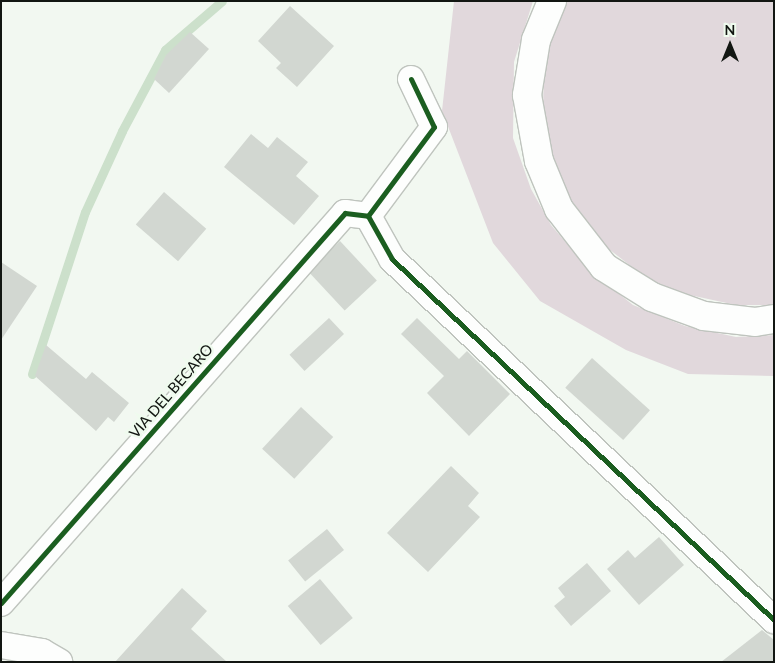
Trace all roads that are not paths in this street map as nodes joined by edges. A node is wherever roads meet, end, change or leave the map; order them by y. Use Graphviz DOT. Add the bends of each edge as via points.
graph roads {
  1 [pos="552,1"];
  2 [pos="411,79"];
  3 [pos="368,216"];
  4 [pos="774,319"];
  5 [pos="1,604"];
  6 [pos="774,620"];
  7 [pos="1,645"];
  8 [pos="59,662"];
  1 -- 4 [label="highway" via="536,40 527,95 538,160 559,210 604,267 652,297 704,316 755,322"];
  2 -- 3 [label="street" via="434,127"];
  3 -- 5 [label="street, VIA DEL BECARO" via="345,213"];
  3 -- 6 [label="street" via="392,259"];
  7 -- 8 [label="street" via="42,652"];
}
